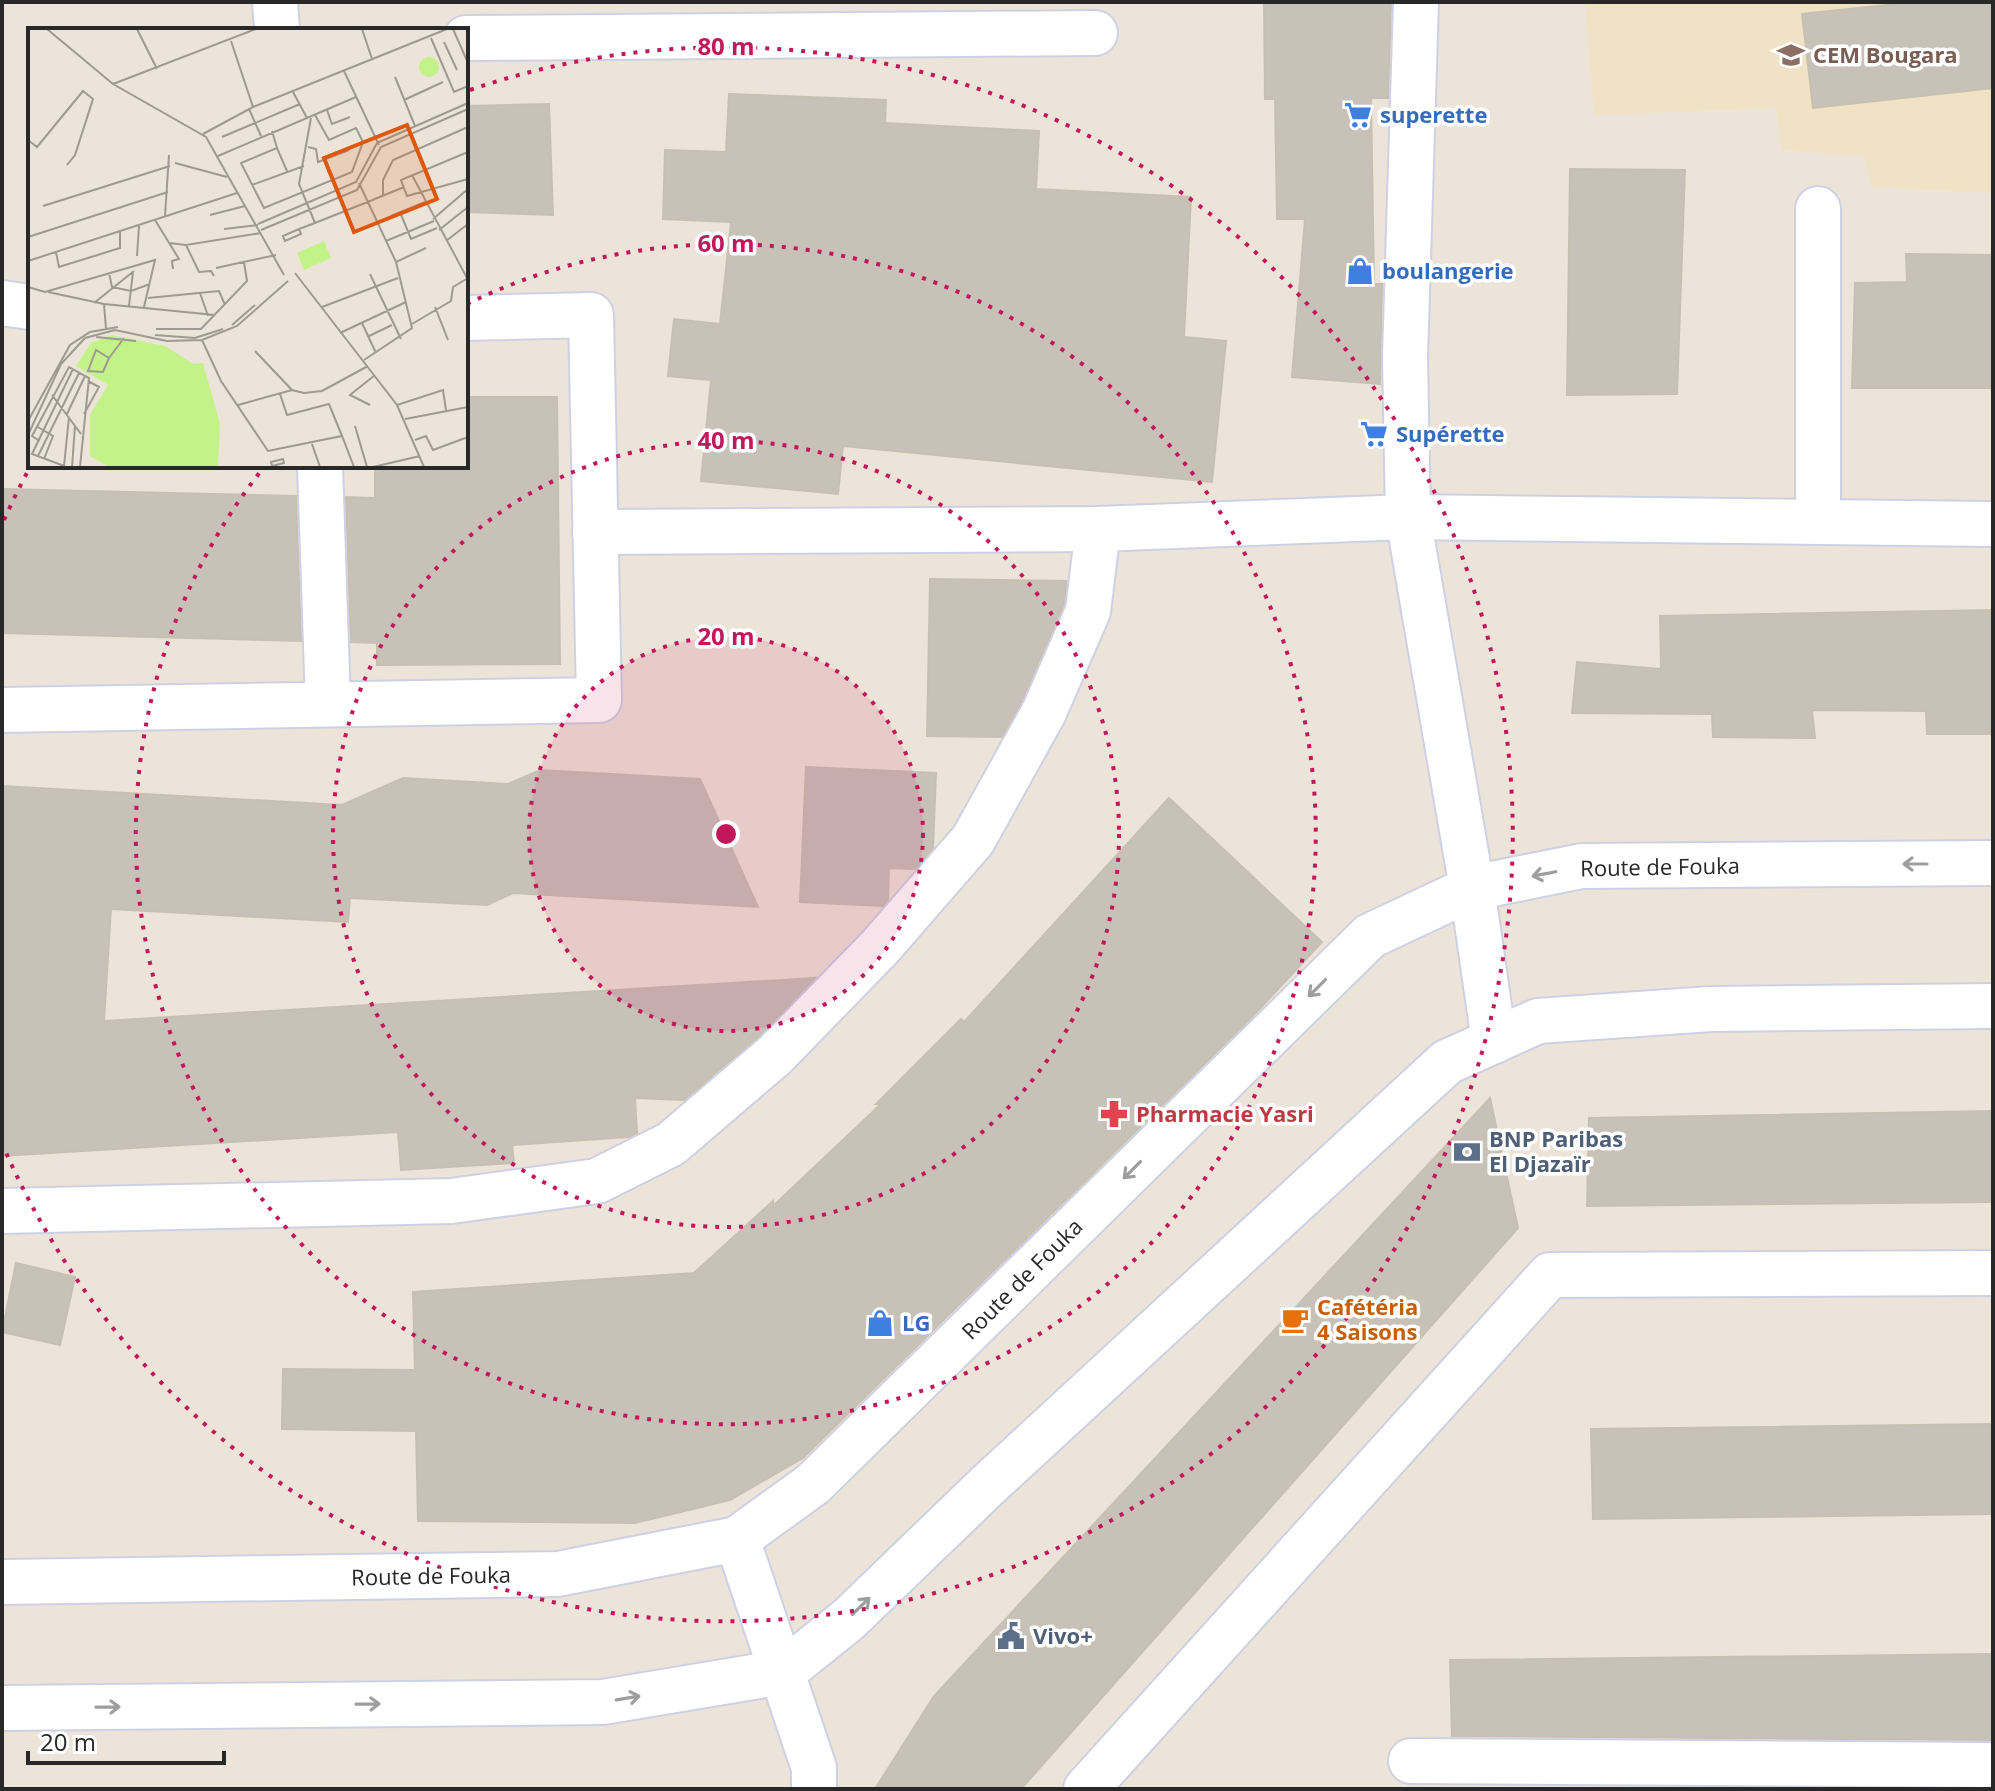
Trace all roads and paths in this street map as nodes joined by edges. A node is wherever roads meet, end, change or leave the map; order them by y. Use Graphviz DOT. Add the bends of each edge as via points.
graph roads {
  1 [pos="275,2"];
  2 [pos="1416,2"];
  3 [pos="881,19"];
  4 [pos="277,28"];
  5 [pos="1095,33"];
  6 [pos="468,38"];
  7 [pos="1818,209"];
  8 [pos="2,303"];
  9 [pos="28,307"];
  10 [pos="468,318"];
  11 [pos="320,468"];
  12 [pos="1408,517"];
  13 [pos="1818,522"];
  14 [pos="1993,524"];
  15 [pos="1098,529"];
  16 [pos="595,532"];
  17 [pos="328,704"];
  18 [pos="2,710"];
  19 [pos="1993,863"];
  20 [pos="1472,888"];
  21 [pos="1993,1006"];
  22 [pos="1494,1041"];
  23 [pos="2,1211"];
  24 [pos="1993,1273"];
  25 [pos="737,1539"];
  26 [pos="2,1582"];
  27 [pos="783,1672"];
  28 [pos="2,1708"];
  29 [pos="1411,1761"];
  30 [pos="1993,1765"];
  31 [pos="814,1789"];
  32 [pos="1086,1789"];
  1 -- 4 [label="street"];
  2 -- 12 [label="street" via="1405,357"];
  3 -- 5 [label="street"];
  3 -- 6 [label="street"];
  7 -- 13 [label="street"];
  8 -- 9 [label="street"];
  10 -- 16 [label="street" via="591,315"];
  11 -- 17 [label="street"];
  12 -- 13 [label="street"];
  12 -- 15 [label="street"];
  12 -- 20 [label="street"];
  13 -- 14 [label="street"];
  15 -- 16 [label="street"];
  15 -- 23 [label="street" via="1088,611 1044,712 973,840 880,947 775,1055 671,1144 597,1181 451,1201"];
  16 -- 17 [label="street" via="599,700"];
  17 -- 18 [label="street"];
  19 -- 20 [label="street, Route de Fouka, one-way" via="1582,866"];
  20 -- 22 [label="street"];
  20 -- 25 [label="street, Route de Fouka, one-way" via="1370,936 813,1484"];
  21 -- 22 [label="street" via="1695,1010 1538,1021"];
  27 -- 22 [label="street, one-way" via="849,1619 1447,1062"];
  24 -- 32 [label="street" via="1550,1275"];
  25 -- 26 [label="street, Route de Fouka" via="558,1574"];
  25 -- 27 [label="street"];
  28 -- 27 [label="street, one-way" via="603,1702"];
  27 -- 31 [label="street" via="814,1768"];
  29 -- 30 [label="street"];
}
